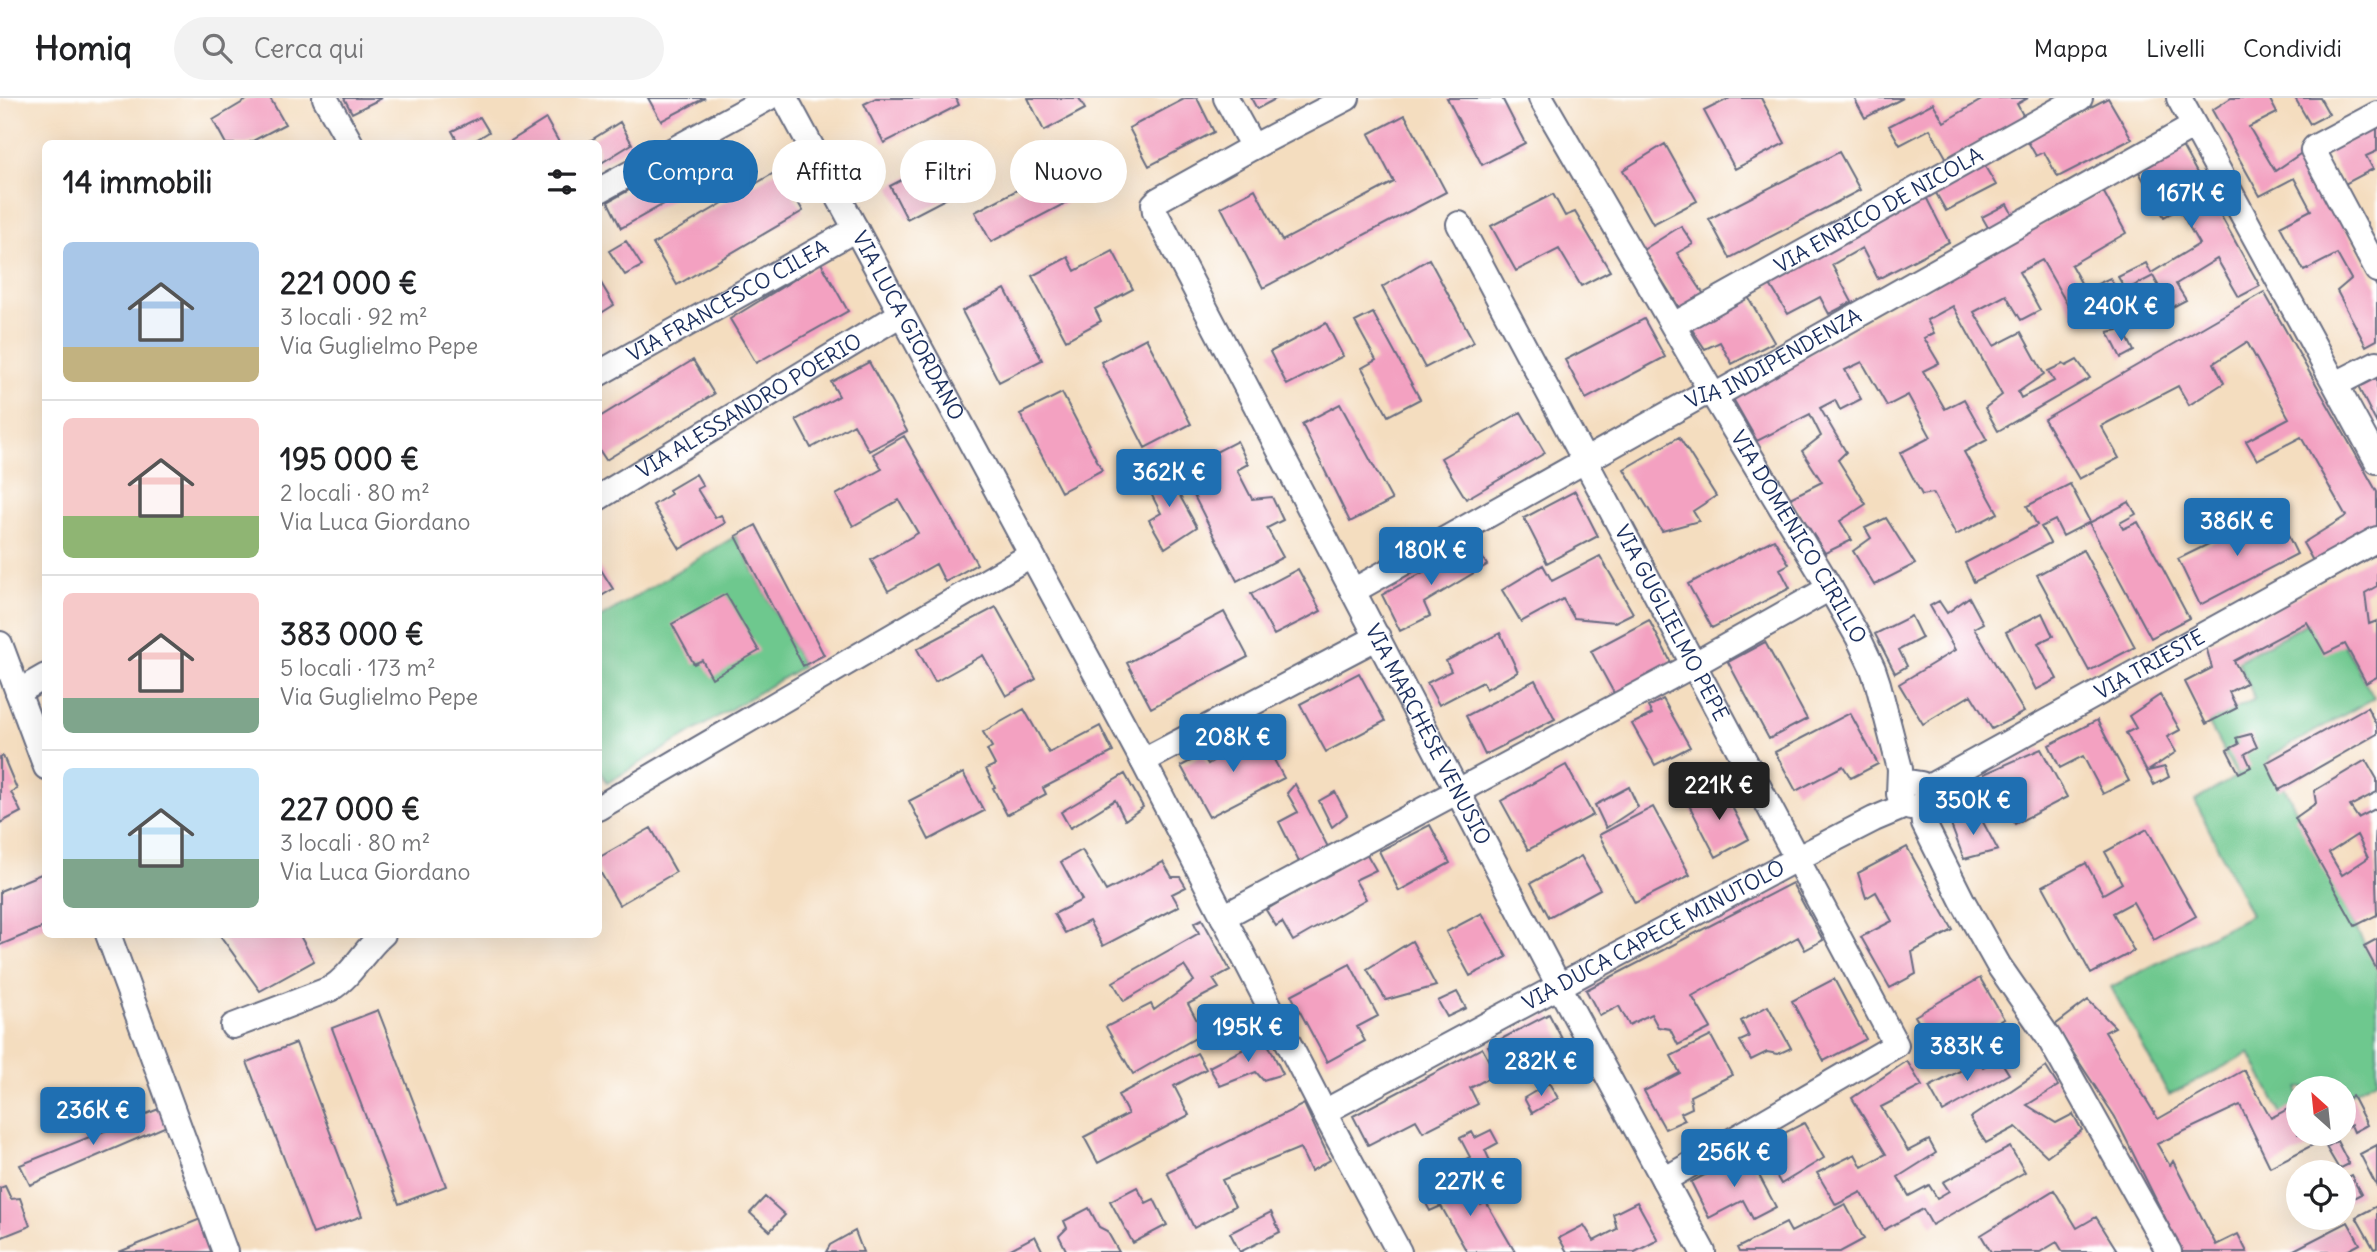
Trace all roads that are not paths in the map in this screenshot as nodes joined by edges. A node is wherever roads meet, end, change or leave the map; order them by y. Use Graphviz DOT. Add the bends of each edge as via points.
graph roads {
  1 [pos="326,98"];
  2 [pos="768,98"];
  3 [pos="785,98"];
  4 [pos="1226,98"];
  5 [pos="1347,98"];
  6 [pos="1541,98"];
  7 [pos="2080,98"];
  8 [pos="2179,98"];
  9 [pos="2377,114"];
  10 [pos="2194,126"];
  11 [pos="350,140"];
  12 [pos="1253,147"];
  13 [pos="602,189"];
  14 [pos="1459,224"];
  15 [pos="856,229"];
  16 [pos="2370,241"];
  17 [pos="2377,270"];
  18 [pos="901,314"];
  19 [pos="1677,323"];
  20 [pos="2377,363"];
  21 [pos="602,372"];
  22 [pos="2336,384"];
  23 [pos="1712,393"];
  24 [pos="1585,460"];
  25 [pos="2377,461"];
  26 [pos="602,496"];
  27 [pos="2377,540"];
  28 [pos="1031,555"];
  29 [pos="1830,588"];
  30 [pos="1353,591"];
  31 [pos="1378,637"];
  32 [pos="0,644"];
  33 [pos="1695,664"];
  34 [pos="42,678"];
  35 [pos="18,692"];
  36 [pos="42,756"];
  37 [pos="1143,761"];
  38 [pos="1909,791"];
  39 [pos="1459,792"];
  40 [pos="602,806"];
  41 [pos="1796,859"];
  42 [pos="1223,917"];
  43 [pos="109,938"];
  44 [pos="379,938"];
  45 [pos="1559,986"];
  46 [pos="233,1026"];
  47 [pos="1324,1112"];
  48 [pos="1664,1180"];
  49 [pos="225,1252"];
  50 [pos="1399,1252"];
  51 [pos="1703,1252"];
  52 [pos="2169,1252"];
  1 -- 11 [label="street"];
  2 -- 13 [label="street"];
  3 -- 15 [label="street, VIA LUCA GIORDANO"];
  4 -- 12 [label="street"];
  5 -- 12 [label="street"];
  6 -- 23 [label="street, VIA DOMENICO CIRILLO"];
  7 -- 19 [label="street, VIA ENRICO DE NICOLA"];
  8 -- 10 [label="street"];
  9 -- 16 [label="street" via="2313,150"];
  10 -- 22 [label="street"];
  10 -- 23 [label="street, VIA INDIPENDENZA" via="1723,391"];
  12 -- 30 [label="street, VIA MARCHESE VENUSIO" via="1158,200 1154,208"];
  14 -- 24 [label="street, VIA GUGLIELMO PEPE"];
  15 -- 18 [label="street, VIA LUCA GIORDANO"];
  15 -- 21 [label="street, VIA FRANCESCO CILEA"];
  16 -- 17 [label="street"];
  18 -- 26 [label="street, VIA ALESSANDRO POERIO"];
  18 -- 28 [label="street, VIA LUCA GIORDANO"];
  20 -- 22 [label="street"];
  22 -- 25 [label="street"];
  23 -- 24 [label="street, VIA INDIPENDENZA"];
  23 -- 29 [label="street, VIA DOMENICO CIRILLO"];
  24 -- 30 [label="street, VIA INDIPENDENZA"];
  24 -- 33 [label="street, VIA GUGLIELMO PEPE"];
  27 -- 38 [label="street, VIA TRIESTE"];
  28 -- 37 [label="street, VIA LUCA GIORDANO"];
  28 -- 40 [label="street"];
  29 -- 33 [label="street"];
  29 -- 38 [label="street, VIA DOMENICO CIRILLO" via="1873,669"];
  30 -- 31 [label="street, VIA MARCHESE VENUSIO"];
  31 -- 37 [label="street"];
  31 -- 39 [label="street, VIA MARCHESE VENUSIO"];
  32 -- 35 [label="street"];
  33 -- 39 [label="street"];
  33 -- 41 [label="street, VIA GUGLIELMO PEPE"];
  34 -- 35 [label="street"];
  35 -- 36 [label="street"];
  37 -- 42 [label="street, VIA LUCA GIORDANO"];
  38 -- 41 [label="street, VIA DUCA CAPECE MINUTOLO" via="1874,818"];
  38 -- 52 [label="street" via="1962,900 2049,1038"];
  39 -- 42 [label="street"];
  39 -- 45 [label="street, VIA MARCHESE VENUSIO"];
  41 -- 45 [label="street, VIA DUCA CAPECE MINUTOLO"];
  41 -- 48 [label="street, VIA GUGLIELMO PEPE" via="1895,1047"];
  42 -- 47 [label="street, VIA LUCA GIORDANO"];
  43 -- 49 [label="street"];
  44 -- 46 [label="street" via="342,982"];
  45 -- 47 [label="street, VIA DUCA CAPECE MINUTOLO"];
  45 -- 48 [label="street, VIA MARCHESE VENUSIO"];
  47 -- 50 [label="street, VIA LUCA GIORDANO"];
  48 -- 51 [label="street, VIA MARCHESE VENUSIO"];
}
